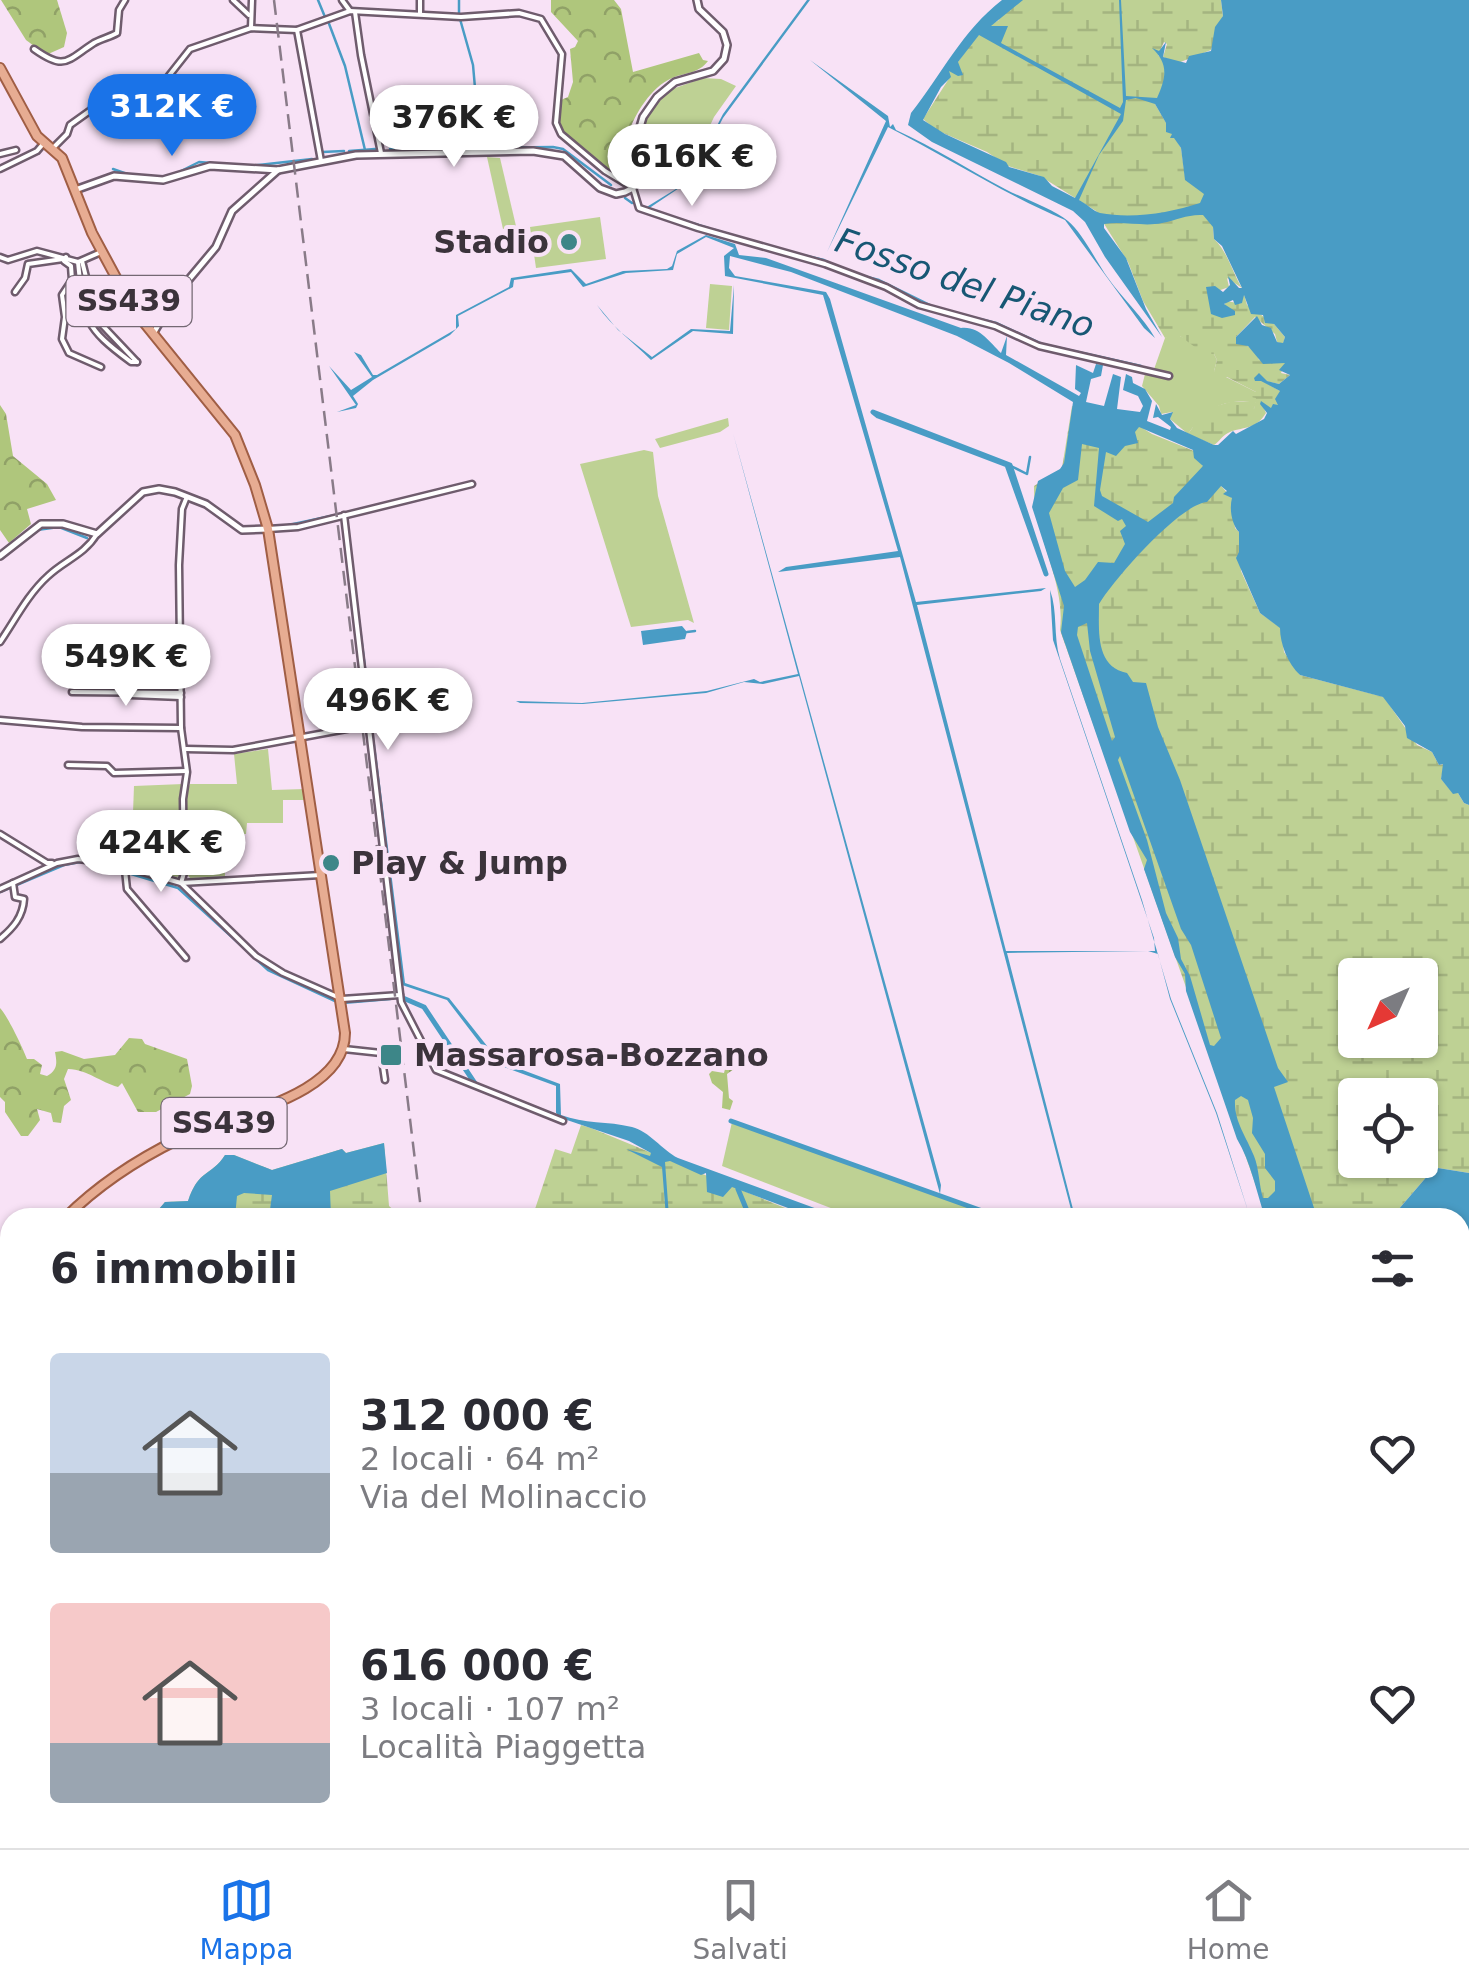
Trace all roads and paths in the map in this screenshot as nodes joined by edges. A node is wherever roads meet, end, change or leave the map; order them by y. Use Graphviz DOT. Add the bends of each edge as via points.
graph roads {
  1 [pos="125,0"];
  2 [pos="252,0"];
  3 [pos="342,0"];
  4 [pos="420,0"];
  5 [pos="697,0"];
  6 [pos="235,1"];
  7 [pos="352,12"];
  8 [pos="420,13"];
  9 [pos="250,16"];
  10 [pos="251,28"];
  11 [pos="297,30"];
  12 [pos="34,50"];
  13 [pos="0,68"];
  14 [pos="118,106"];
  15 [pos="140,134"];
  16 [pos="49,145"];
  17 [pos="16,150"];
  18 [pos="382,153"];
  19 [pos="0,155"];
  20 [pos="321,161"];
  21 [pos="2,168"];
  22 [pos="262,170"];
  23 [pos="278,170"];
  24 [pos="265,181"];
  25 [pos="633,188"];
  26 [pos="75,190"];
  27 [pos="101,252"];
  28 [pos="0,257"];
  29 [pos="64,258"];
  30 [pos="80,262"];
  31 [pos="15,292"];
  32 [pos="154,332"];
  33 [pos="101,367"];
  34 [pos="1169,376"];
  35 [pos="472,484"];
  36 [pos="186,499"];
  37 [pos="345,514"];
  38 [pos="268,529"];
  39 [pos="97,534"];
  40 [pos="0,556"];
  41 [pos="0,642"];
  42 [pos="116,669"];
  43 [pos="181,676"];
  44 [pos="72,692"];
  45 [pos="130,695"];
  46 [pos="181,695"];
  47 [pos="0,720"];
  48 [pos="368,725"];
  49 [pos="182,728"];
  50 [pos="300,738"];
  51 [pos="186,749"];
  52 [pos="68,765"];
  53 [pos="187,770"];
  54 [pos="0,834"];
  55 [pos="57,863"];
  56 [pos="125,870"];
  57 [pos="321,875"];
  58 [pos="180,883"];
  59 [pos="14,886"];
  60 [pos="0,888"];
  61 [pos="0,939"];
  62 [pos="186,958"];
  63 [pos="400,995"];
  64 [pos="342,1002"];
  65 [pos="343,1048"];
  66 [pos="385,1080"];
  67 [pos="563,1121"];
  68 [pos="76,1208"];
  1 -- 12 [label="street" via="118,33 79,56 51,62"];
  2 -- 9 [label="street"];
  3 -- 7 [label="street"];
  4 -- 8 [label="street"];
  5 -- 25 [label="street" via="722,32 724,59 713,71 675,82 643,116 638,134 644,168"];
  6 -- 9 [label="street"];
  7 -- 8 [label="street"];
  7 -- 11 [label="street"];
  7 -- 18 [label="street"];
  8 -- 25 [label="street" via="541,18 562,54 556,123 561,134"];
  9 -- 10 [label="street"];
  10 -- 11 [label="street"];
  10 -- 14 [label="street" via="190,49 164,82"];
  11 -- 20 [label="street"];
  13 -- 16 [label="main road, SS439"];
  14 -- 15 [label="street"];
  14 -- 16 [label="street" via="82,115"];
  16 -- 21 [label="street"];
  16 -- 26 [label="main road, SS439"];
  17 -- 19 [label="street"];
  18 -- 20 [label="street"];
  18 -- 25 [label="street" via="548,151 570,159 600,188 616,194"];
  19 -- 21 [label="street"];
  20 -- 23 [label="street"];
  22 -- 23 [label="street"];
  22 -- 24 [label="street"];
  22 -- 26 [label="street" via="210,166 148,181 114,176"];
  23 -- 24 [label="street"];
  24 -- 32 [label="street" via="232,211 216,247"];
  25 -- 34 [label="street" via="639,208 825,264 1040,346"];
  26 -- 27 [label="main road, SS439"];
  27 -- 30 [label="street"];
  27 -- 32 [label="main road, SS439"];
  28 -- 29 [label="street" via="38,252"];
  29 -- 30 [label="street"];
  29 -- 31 [label="street" via="28,264"];
  29 -- 33 [label="street" via="73,274 62,296 62,340 69,354"];
  30 -- 30 [label="street" via="95,313 137,362 89,325"];
  32 -- 38 [label="main road, SS439" via="235,435"];
  35 -- 37 [label="street"];
  36 -- 38 [label="street" via="217,510 242,530"];
  36 -- 39 [label="street" via="159,489 143,492"];
  36 -- 43 [label="street" via="179,564"];
  37 -- 38 [label="street"];
  37 -- 48 [label="street"];
  38 -- 50 [label="main road, SS439"];
  39 -- 40 [label="street" via="51,522"];
  39 -- 41 [label="street" via="38,587"];
  42 -- 43 [label="street" via="122,676"];
  43 -- 46 [label="street"];
  44 -- 46 [label="street"];
  45 -- 46 [label="street"];
  46 -- 49 [label="street"];
  47 -- 49 [label="street"];
  48 -- 50 [label="street"];
  48 -- 63 [label="street"];
  49 -- 51 [label="street"];
  50 -- 51 [label="street" via="233,750"];
  50 -- 57 [label="main road, SS439"];
  51 -- 53 [label="street"];
  52 -- 53 [label="street" via="107,766 114,773"];
  53 -- 58 [label="street"];
  54 -- 55 [label="street"];
  55 -- 56 [label="street" via="92,859"];
  55 -- 59 [label="street"];
  56 -- 58 [label="street"];
  56 -- 62 [label="street" via="132,896"];
  57 -- 58 [label="street"];
  57 -- 64 [label="main road, SS439"];
  58 -- 64 [label="street" via="267,964"];
  59 -- 60 [label="street"];
  59 -- 61 [label="street" via="24,906"];
  63 -- 64 [label="street"];
  63 -- 67 [label="street" via="436,1070"];
  64 -- 65 [label="main road, SS439"];
  65 -- 66 [label="street" via="381,1053"];
  65 -- 68 [label="main road, SS439" via="298,1093 178,1138"];
}
